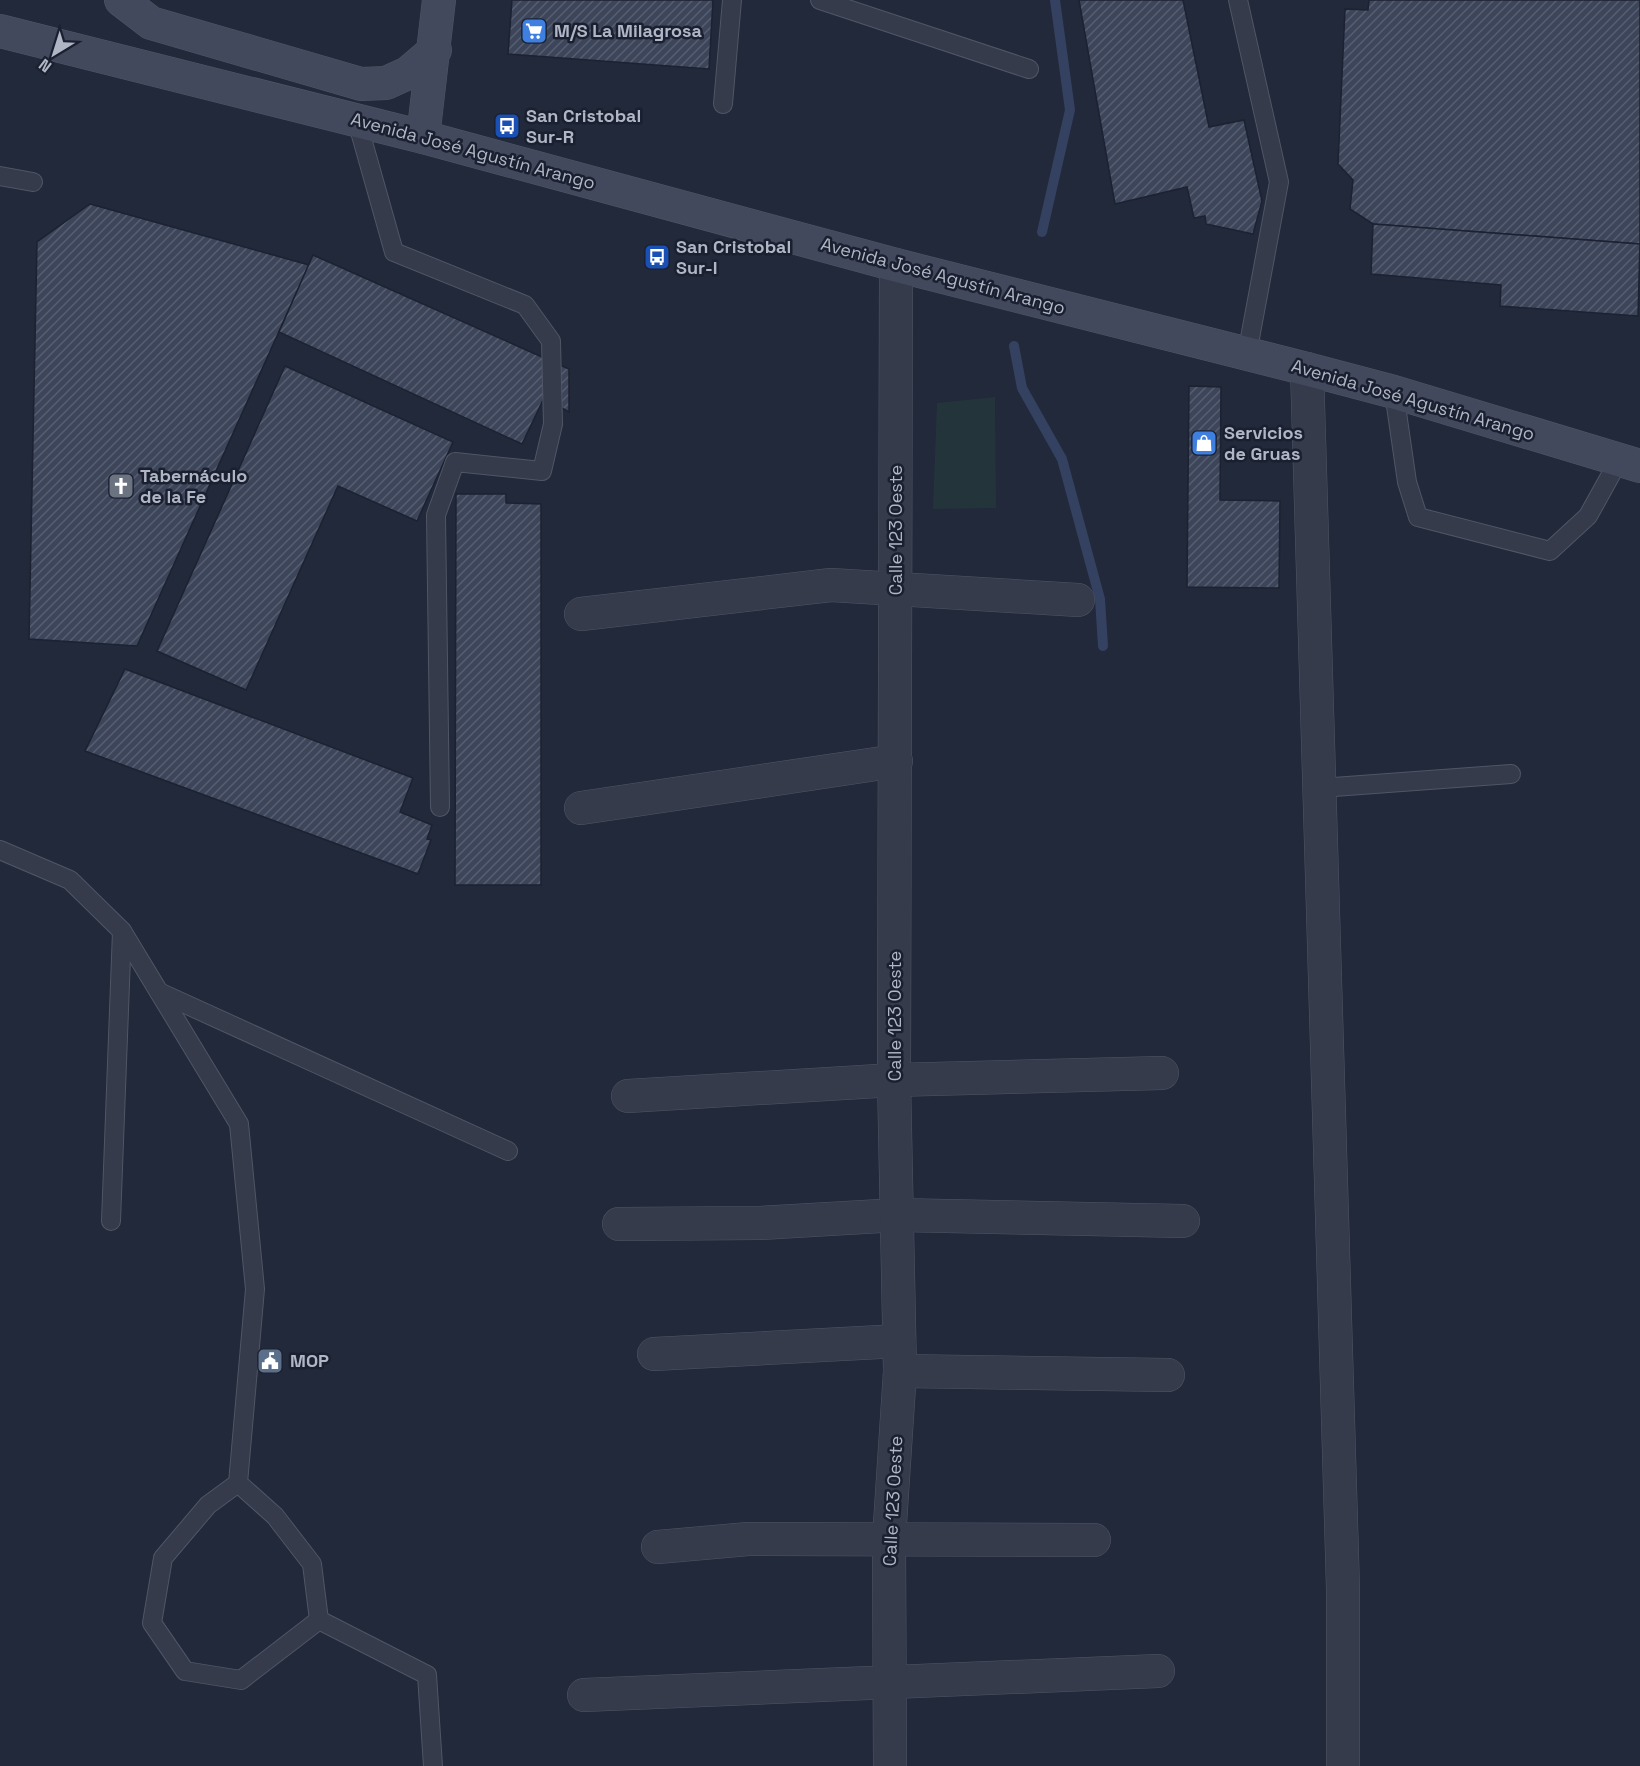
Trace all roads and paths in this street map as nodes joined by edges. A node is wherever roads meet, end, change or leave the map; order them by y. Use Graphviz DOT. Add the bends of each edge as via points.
graph roads {
  1 [pos="122,0"];
  2 [pos="440,0"];
  3 [pos="732,0"];
  4 [pos="820,0"];
  5 [pos="1238,0"];
  6 [pos="0,31"];
  7 [pos="435,50"];
  8 [pos="1029,69"];
  9 [pos="723,104"];
  10 [pos="357,121"];
  11 [pos="423,138"];
  12 [pos="0,176"];
  13 [pos="33,182"];
  14 [pos="896,265"];
  15 [pos="1247,354"];
  16 [pos="1307,369"];
  17 [pos="1394,392"];
  18 [pos="1633,459"];
  19 [pos="895,588"];
  20 [pos="1078,600"];
  21 [pos="581,614"];
  22 [pos="896,761"];
  23 [pos="1511,774"];
  24 [pos="1320,788"];
  25 [pos="440,807"];
  26 [pos="581,808"];
  27 [pos="0,850"];
  28 [pos="122,932"];
  29 [pos="159,992"];
  30 [pos="1161,1073"];
  31 [pos="894,1080"];
  32 [pos="628,1096"];
  33 [pos="508,1151"];
  34 [pos="898,1215"];
  35 [pos="111,1221"];
  36 [pos="1183,1221"];
  37 [pos="619,1224"];
  38 [pos="654,1354"];
  39 [pos="899,1356"];
  40 [pos="1168,1376"];
  41 [pos="238,1483"];
  42 [pos="890,1539"];
  43 [pos="1094,1540"];
  44 [pos="658,1546"];
  45 [pos="319,1620"];
  46 [pos="1158,1671"];
  47 [pos="890,1681"];
  48 [pos="585,1695"];
  49 [pos="433,1766"];
  50 [pos="890,1766"];
  51 [pos="1343,1766"];
  1 -- 7 [label="main road" via="151,23 361,84 386,83 408,73"];
  2 -- 7 [label="main road"];
  3 -- 9 [label="lane"];
  4 -- 8 [label="lane"];
  5 -- 15 [label="lane" via="1279,182"];
  6 -- 10 [label="main road, Avenida José Agustín Arango"];
  7 -- 11 [label="main road"];
  10 -- 11 [label="main road, Avenida José Agustín Arango"];
  10 -- 25 [label="lane" via="394,252 525,305 551,341 553,424 542,471 455,462 436,515"];
  11 -- 14 [label="main road, Avenida José Agustín Arango"];
  12 -- 13 [label="lane"];
  14 -- 15 [label="main road, Avenida José Agustín Arango"];
  14 -- 19 [label="street, Calle 123 Oeste"];
  15 -- 16 [label="main road, Avenida José Agustín Arango"];
  16 -- 17 [label="main road, Avenida José Agustín Arango"];
  16 -- 24 [label="street"];
  17 -- 18 [label="main road, Avenida José Agustín Arango"];
  17 -- 18 [label="lane" via="1407,482 1418,517 1550,551 1588,516"];
  19 -- 20 [label="street"];
  19 -- 21 [label="street" via="831,585"];
  19 -- 22 [label="street, Calle 123 Oeste"];
  22 -- 26 [label="street"];
  22 -- 31 [label="street, Calle 123 Oeste"];
  23 -- 24 [label="lane"];
  24 -- 51 [label="street" via="1344,1589"];
  27 -- 28 [label="lane" via="70,880"];
  28 -- 29 [label="lane"];
  28 -- 35 [label="lane"];
  29 -- 33 [label="lane"];
  29 -- 41 [label="lane" via="239,1124 255,1289"];
  30 -- 31 [label="street"];
  31 -- 32 [label="street"];
  31 -- 34 [label="street, Calle 123 Oeste"];
  34 -- 36 [label="street"];
  34 -- 37 [label="street"];
  34 -- 39 [label="street, Calle 123 Oeste"];
  38 -- 39 [label="street"];
  39 -- 40 [label="street"];
  39 -- 42 [label="street, Calle 123 Oeste"];
  41 -- 45 [label="lane" via="275,1516 312,1564"];
  41 -- 45 [label="lane" via="208,1505 163,1558 153,1623 185,1671 241,1680"];
  42 -- 43 [label="street"];
  42 -- 44 [label="street" via="748,1539"];
  42 -- 47 [label="street, Calle 123 Oeste"];
  45 -- 49 [label="lane" via="427,1675"];
  46 -- 47 [label="street"];
  47 -- 48 [label="street"];
  47 -- 50 [label="street, Calle 123 Oeste"];
}
